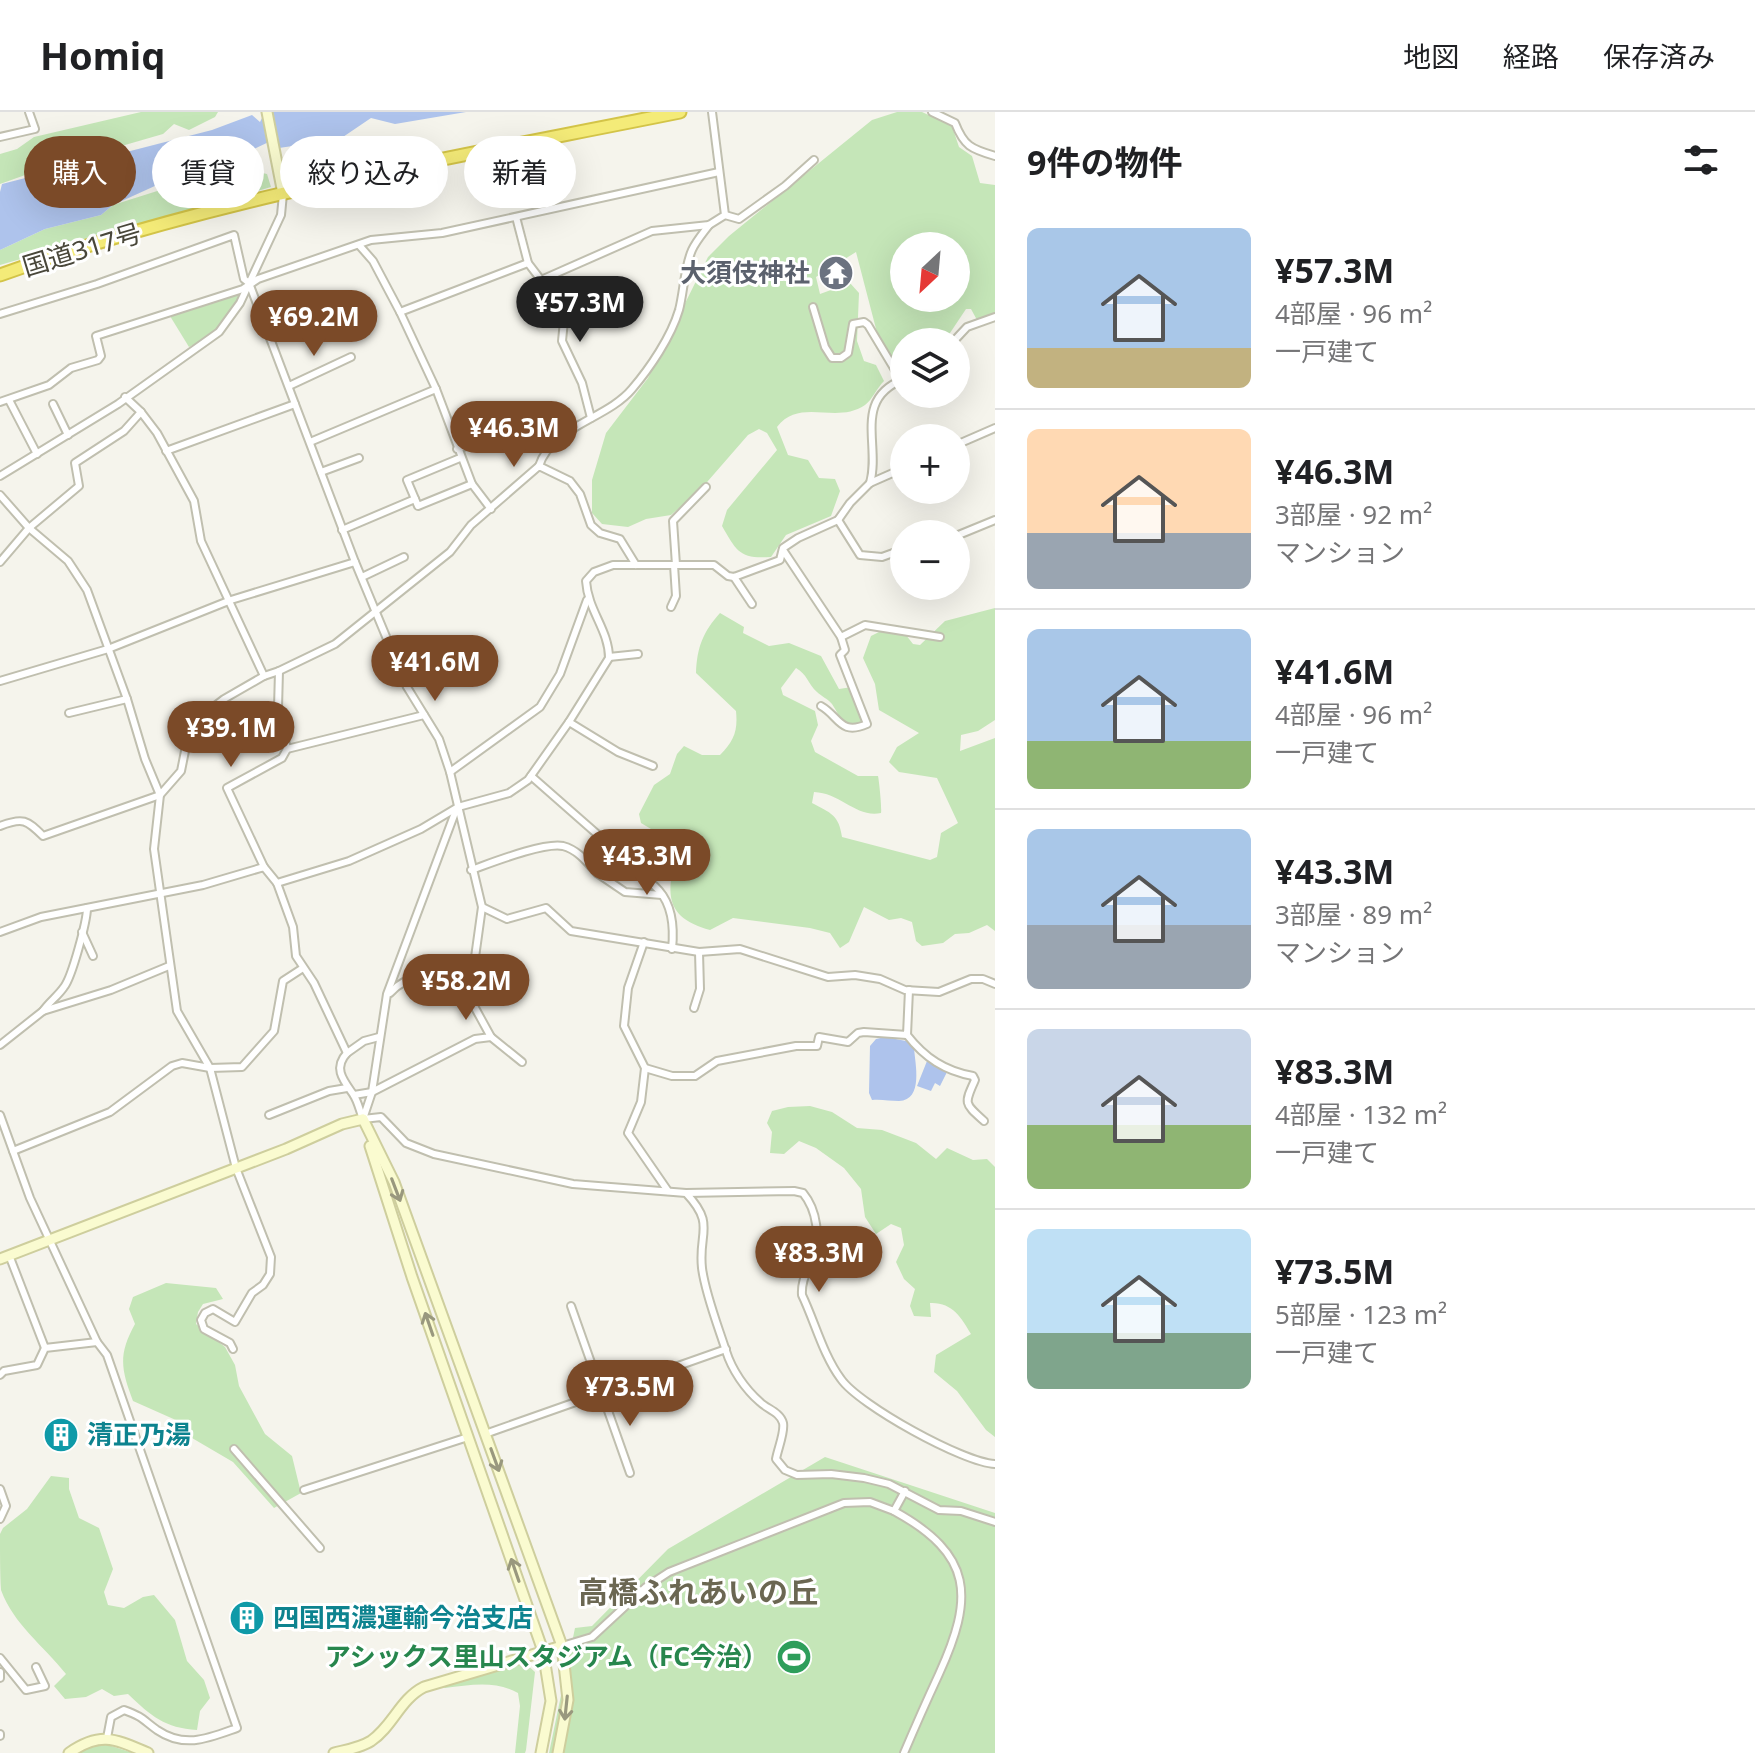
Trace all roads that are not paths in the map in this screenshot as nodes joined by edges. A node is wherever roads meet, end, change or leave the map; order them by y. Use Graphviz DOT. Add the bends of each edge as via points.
graph roads {
  1 [pos="29,112"];
  2 [pos="267,112"];
  3 [pos="680,112"];
  4 [pos="712,112"];
  5 [pos="932,112"];
  6 [pos="0,137"];
  7 [pos="995,156"];
  8 [pos="448,158"];
  9 [pos="814,160"];
  10 [pos="719,172"];
  11 [pos="280,180"];
  12 [pos="280,192"];
  13 [pos="281,208"];
  14 [pos="725,215"];
  15 [pos="516,217"];
  16 [pos="709,225"];
  17 [pos="359,245"];
  18 [pos="528,263"];
  19 [pos="0,275"];
  20 [pos="547,278"];
  21 [pos="249,283"];
  22 [pos="813,307"];
  23 [pos="400,312"];
  24 [pos="0,314"];
  25 [pos="995,317"];
  26 [pos="966,328"];
  27 [pos="351,357"];
  28 [pos="890,361"];
  29 [pos="890,385"];
  30 [pos="289,386"];
  31 [pos="436,389"];
  32 [pos="125,397"];
  33 [pos="9,400"];
  34 [pos="0,402"];
  35 [pos="53,404"];
  36 [pos="295,404"];
  37 [pos="141,412"];
  38 [pos="591,418"];
  39 [pos="995,428"];
  40 [pos="68,435"];
  41 [pos="494,437"];
  42 [pos="970,439"];
  43 [pos="310,442"];
  44 [pos="457,449"];
  45 [pos="166,451"];
  46 [pos="37,454"];
  47 [pos="359,458"];
  48 [pos="460,458"];
  49 [pos="539,466"];
  50 [pos="321,472"];
  51 [pos="890,474"];
  52 [pos="0,476"];
  53 [pos="870,483"];
  54 [pos="472,484"];
  55 [pos="706,487"];
  56 [pos="0,495"];
  57 [pos="415,499"];
  58 [pos="491,509"];
  59 [pos="838,520"];
  60 [pos="995,520"];
  61 [pos="29,528"];
  62 [pos="342,530"];
  63 [pos="970,530"];
  64 [pos="10,550"];
  65 [pos="783,550"];
  66 [pos="0,552"];
  67 [pos="890,554"];
  68 [pos="404,557"];
  69 [pos="0,562"];
  70 [pos="355,562"];
  71 [pos="636,565"];
  72 [pos="675,565"];
  73 [pos="362,577"];
  74 [pos="734,577"];
  75 [pos="587,599"];
  76 [pos="231,600"];
  77 [pos="752,604"];
  78 [pos="671,607"];
  79 [pos="376,610"];
  80 [pos="841,637"];
  81 [pos="940,637"];
  82 [pos="108,649"];
  83 [pos="638,654"];
  84 [pos="609,657"];
  85 [pos="279,671"];
  86 [pos="264,676"];
  87 [pos="0,681"];
  88 [pos="127,699"];
  89 [pos="821,706"];
  90 [pos="69,713"];
  91 [pos="424,715"];
  92 [pos="569,722"];
  93 [pos="287,749"];
  94 [pos="653,766"];
  95 [pos="450,772"];
  96 [pos="531,776"];
  97 [pos="160,795"];
  98 [pos="458,807"];
  99 [pos="0,826"];
  100 [pos="607,859"];
  101 [pos="264,867"];
  102 [pos="471,870"];
  103 [pos="597,873"];
  104 [pos="277,883"];
  105 [pos="161,891"];
  106 [pos="662,895"];
  107 [pos="482,907"];
  108 [pos="87,908"];
  109 [pos="0,932"];
  110 [pos="82,932"];
  111 [pos="644,942"];
  112 [pos="672,949"];
  113 [pos="699,952"];
  114 [pos="93,956"];
  115 [pos="169,966"];
  116 [pos="303,968"];
  117 [pos="472,979"];
  118 [pos="995,984"];
  119 [pos="909,990"];
  120 [pos="387,996"];
  121 [pos="694,1008"];
  122 [pos="43,1011"];
  123 [pos="907,1035"];
  124 [pos="379,1037"];
  125 [pos="491,1037"];
  126 [pos="0,1045"];
  127 [pos="347,1053"];
  128 [pos="522,1062"];
  129 [pos="210,1068"];
  130 [pos="645,1068"];
  131 [pos="347,1088"];
  132 [pos="372,1092"];
  133 [pos="354,1095"];
  134 [pos="0,1115"];
  135 [pos="269,1115"];
  136 [pos="363,1119"];
  137 [pos="984,1121"];
  138 [pos="13,1151"];
  139 [pos="236,1168"];
  140 [pos="668,1191"];
  141 [pos="686,1193"];
  142 [pos="49,1240"];
  143 [pos="5,1257"];
  144 [pos="571,1306"];
  145 [pos="97,1342"];
  146 [pos="45,1348"];
  147 [pos="233,1349"];
  148 [pos="726,1349"];
  149 [pos="0,1375"];
  150 [pos="602,1393"];
  151 [pos="485,1434"];
  152 [pos="468,1437"];
  153 [pos="234,1449"];
  154 [pos="995,1464"];
  155 [pos="630,1473"];
  156 [pos="0,1489"];
  157 [pos="304,1490"];
  158 [pos="905,1491"];
  159 [pos="894,1511"];
  160 [pos="0,1519"];
  161 [pos="995,1522"];
  162 [pos="320,1548"];
  163 [pos="562,1646"];
  164 [pos="543,1651"];
  165 [pos="0,1658"];
  166 [pos="36,1667"];
  167 [pos="0,1672"];
  168 [pos="0,1678"];
  169 [pos="107,1738"];
  170 [pos="69,1753"];
  171 [pos="148,1753"];
  172 [pos="334,1753"];
  173 [pos="541,1753"];
  174 [pos="558,1753"];
  175 [pos="904,1753"];
  1 -- 6 [label="street" via="35,129"];
  2 -- 11 [label="street"];
  3 -- 8 [label="highway, 国道317号"];
  4 -- 10 [label="street"];
  5 -- 7 [label="street" via="955,123 968,146"];
  9 -- 14 [label="street" via="739,219"];
  10 -- 14 [label="street"];
  10 -- 15 [label="street"];
  12 -- 19 [label="highway, 国道317号"];
  13 -- 21 [label="street"];
  14 -- 16 [label="street"];
  15 -- 17 [label="street"];
  15 -- 18 [label="street"];
  16 -- 20 [label="street" via="652,231"];
  16 -- 38 [label="street" via="692,250 678,314 658,350 621,402"];
  17 -- 21 [label="street"];
  17 -- 23 [label="street"];
  18 -- 20 [label="street" via="541,280"];
  18 -- 23 [label="street"];
  20 -- 38 [label="street" via="564,321 562,341"];
  21 -- 24 [label="street" via="234,235"];
  21 -- 30 [label="street"];
  21 -- 32 [label="street" via="219,332"];
  21 -- 33 [label="street" via="96,336 98,360"];
  22 -- 28 [label="street" via="832,358 848,353 853,324 864,322"];
  23 -- 31 [label="street"];
  25 -- 26 [label="street"];
  27 -- 30 [label="street"];
  29 -- 53 [label="street" via="878,397 870,430"];
  30 -- 36 [label="street"];
  31 -- 43 [label="street"];
  31 -- 44 [label="street"];
  32 -- 37 [label="street"];
  32 -- 40 [label="street"];
  33 -- 34 [label="street"];
  33 -- 46 [label="street"];
  35 -- 40 [label="street"];
  36 -- 43 [label="street"];
  36 -- 45 [label="street"];
  37 -- 45 [label="street"];
  37 -- 61 [label="street" via="124,431 75,463 79,486"];
  38 -- 49 [label="street" via="552,445"];
  39 -- 42 [label="street"];
  40 -- 46 [label="street"];
  41 -- 44 [label="street"];
  43 -- 50 [label="street"];
  44 -- 48 [label="street"];
  45 -- 76 [label="street" via="194,501 201,541"];
  46 -- 52 [label="street"];
  47 -- 50 [label="street"];
  48 -- 54 [label="street"];
  48 -- 57 [label="street" via="407,480"];
  49 -- 58 [label="street"];
  49 -- 71 [label="street" via="570,481 591,525 620,539"];
  50 -- 62 [label="street"];
  51 -- 53 [label="street"];
  53 -- 59 [label="street"];
  54 -- 57 [label="street" via="418,506"];
  54 -- 58 [label="street"];
  55 -- 72 [label="street" via="673,521"];
  56 -- 61 [label="street"];
  57 -- 62 [label="street"];
  58 -- 79 [label="street" via="450,552"];
  59 -- 65 [label="street"];
  59 -- 67 [label="street" via="860,555"];
  60 -- 63 [label="street"];
  61 -- 64 [label="street"];
  61 -- 82 [label="street" via="68,561 81,580"];
  62 -- 70 [label="street"];
  64 -- 66 [label="street"];
  64 -- 69 [label="street"];
  65 -- 74 [label="street" via="780,560"];
  65 -- 80 [label="street"];
  68 -- 73 [label="street"];
  70 -- 73 [label="street"];
  70 -- 76 [label="street"];
  71 -- 72 [label="street"];
  71 -- 75 [label="street" via="594,572 586,581"];
  72 -- 74 [label="street" via="714,565"];
  72 -- 78 [label="street"];
  73 -- 79 [label="street"];
  74 -- 77 [label="street"];
  75 -- 84 [label="street"];
  75 -- 95 [label="street" via="560,674 540,707"];
  76 -- 82 [label="street"];
  76 -- 86 [label="street"];
  79 -- 85 [label="street" via="335,644"];
  79 -- 91 [label="street"];
  80 -- 81 [label="street" via="865,625"];
  80 -- 89 [label="street" via="845,650 840,655 867,724 846,727"];
  82 -- 87 [label="street"];
  82 -- 88 [label="street"];
  83 -- 84 [label="street"];
  84 -- 92 [label="street"];
  85 -- 86 [label="street"];
  85 -- 93 [label="street" via="278,708"];
  86 -- 97 [label="street" via="202,716 188,736 181,771"];
  88 -- 90 [label="street"];
  88 -- 97 [label="street"];
  91 -- 93 [label="street"];
  91 -- 95 [label="street"];
  92 -- 94 [label="street"];
  92 -- 96 [label="street"];
  93 -- 101 [label="street" via="282,758 227,788"];
  95 -- 98 [label="street"];
  96 -- 98 [label="street" via="509,793"];
  96 -- 100 [label="street" via="610,844"];
  97 -- 99 [label="street" via="43,836 28,822"];
  97 -- 105 [label="street" via="154,849"];
  98 -- 102 [label="street"];
  98 -- 104 [label="street" via="349,861"];
  98 -- 120 [label="street"];
  100 -- 103 [label="street"];
  100 -- 106 [label="street" via="641,874"];
  101 -- 104 [label="street"];
  101 -- 105 [label="street"];
  102 -- 103 [label="street" via="560,845 577,852"];
  102 -- 107 [label="street"];
  103 -- 106 [label="street" via="625,892"];
  104 -- 116 [label="street"];
  105 -- 108 [label="street"];
  105 -- 115 [label="street"];
  106 -- 112 [label="street" via="675,925"];
  107 -- 111 [label="street" via="507,919 546,908 571,931"];
  107 -- 117 [label="street"];
  108 -- 109 [label="street"];
  108 -- 110 [label="street"];
  110 -- 114 [label="street"];
  110 -- 122 [label="street" via="71,974"];
  111 -- 112 [label="street"];
  111 -- 130 [label="street" via="628,988 624,1026"];
  112 -- 113 [label="street"];
  113 -- 119 [label="street" via="740,949 828,977 880,979"];
  113 -- 121 [label="street" via="700,989"];
  115 -- 122 [label="street"];
  115 -- 129 [label="street" via="177,1011"];
  116 -- 127 [label="street"];
  116 -- 129 [label="street" via="283,981 274,1031 242,1067"];
  117 -- 120 [label="street" via="412,977"];
  117 -- 125 [label="street" via="474,1006"];
  118 -- 119 [label="street" via="971,979 939,992"];
  119 -- 123 [label="street"];
  120 -- 124 [label="street"];
  122 -- 126 [label="street"];
  123 -- 130 [label="street" via="864,1032 842,1043 819,1037 817,1046 717,1061 695,1076"];
  123 -- 137 [label="street" via="941,1066 973,1076 966,1100"];
  124 -- 127 [label="street"];
  124 -- 132 [label="street"];
  125 -- 128 [label="street"];
  125 -- 132 [label="street" via="475,1039"];
  127 -- 131 [label="street" via="339,1072"];
  129 -- 138 [label="street" via="172,1066 110,1112"];
  129 -- 139 [label="street"];
  130 -- 140 [label="street" via="641,1102 628,1133"];
  131 -- 133 [label="street"];
  131 -- 135 [label="street"];
  132 -- 133 [label="street"];
  132 -- 136 [label="street"];
  133 -- 136 [label="street"];
  134 -- 138 [label="street"];
  136 -- 139 [label="street"];
  136 -- 140 [label="street" via="381,1117 406,1143 434,1154 573,1184"];
  136 -- 151 [label="street, one-way" via="394,1182"];
  152 -- 136 [label="street, one-way"];
  138 -- 142 [label="street"];
  139 -- 142 [label="street"];
  139 -- 147 [label="street" via="271,1257 270,1274 235,1322 213,1309 201,1320 204,1329"];
  140 -- 141 [label="street"];
  141 -- 148 [label="street" via="704,1218 702,1267"];
  141 -- 154 [label="street" via="806,1195 817,1226 802,1295 841,1380 859,1398 938,1444"];
  142 -- 143 [label="street"];
  142 -- 145 [label="street"];
  143 -- 146 [label="street"];
  144 -- 150 [label="street"];
  145 -- 146 [label="street"];
  145 -- 169 [label="street" via="107,1355 237,1728 197,1742 174,1739 124,1710 111,1717"];
  146 -- 149 [label="street" via="37,1365"];
  148 -- 150 [label="street"];
  148 -- 158 [label="street" via="744,1385 780,1416 784,1425 776,1459 785,1470 864,1478"];
  150 -- 151 [label="street"];
  150 -- 155 [label="street"];
  151 -- 163 [label="street, one-way"];
  152 -- 157 [label="street"];
  164 -- 152 [label="street, one-way"];
  153 -- 162 [label="street"];
  156 -- 160 [label="street" via="6,1506"];
  158 -- 159 [label="street"];
  158 -- 161 [label="street" via="939,1510"];
  159 -- 163 [label="street" via="870,1502 844,1503 669,1572 592,1637"];
  159 -- 175 [label="street" via="941,1545 959,1574 963,1595 955,1639"];
  163 -- 164 [label="street"];
  163 -- 174 [label="street, one-way" via="568,1700"];
  164 -- 172 [label="street" via="424,1687 412,1693 370,1741"];
  164 -- 173 [label="street" via="551,1701"];
  165 -- 166 [label="street" via="26,1690 45,1686"];
  167 -- 168 [label="street"];
  169 -- 170 [label="street"];
  169 -- 171 [label="street"];
}
